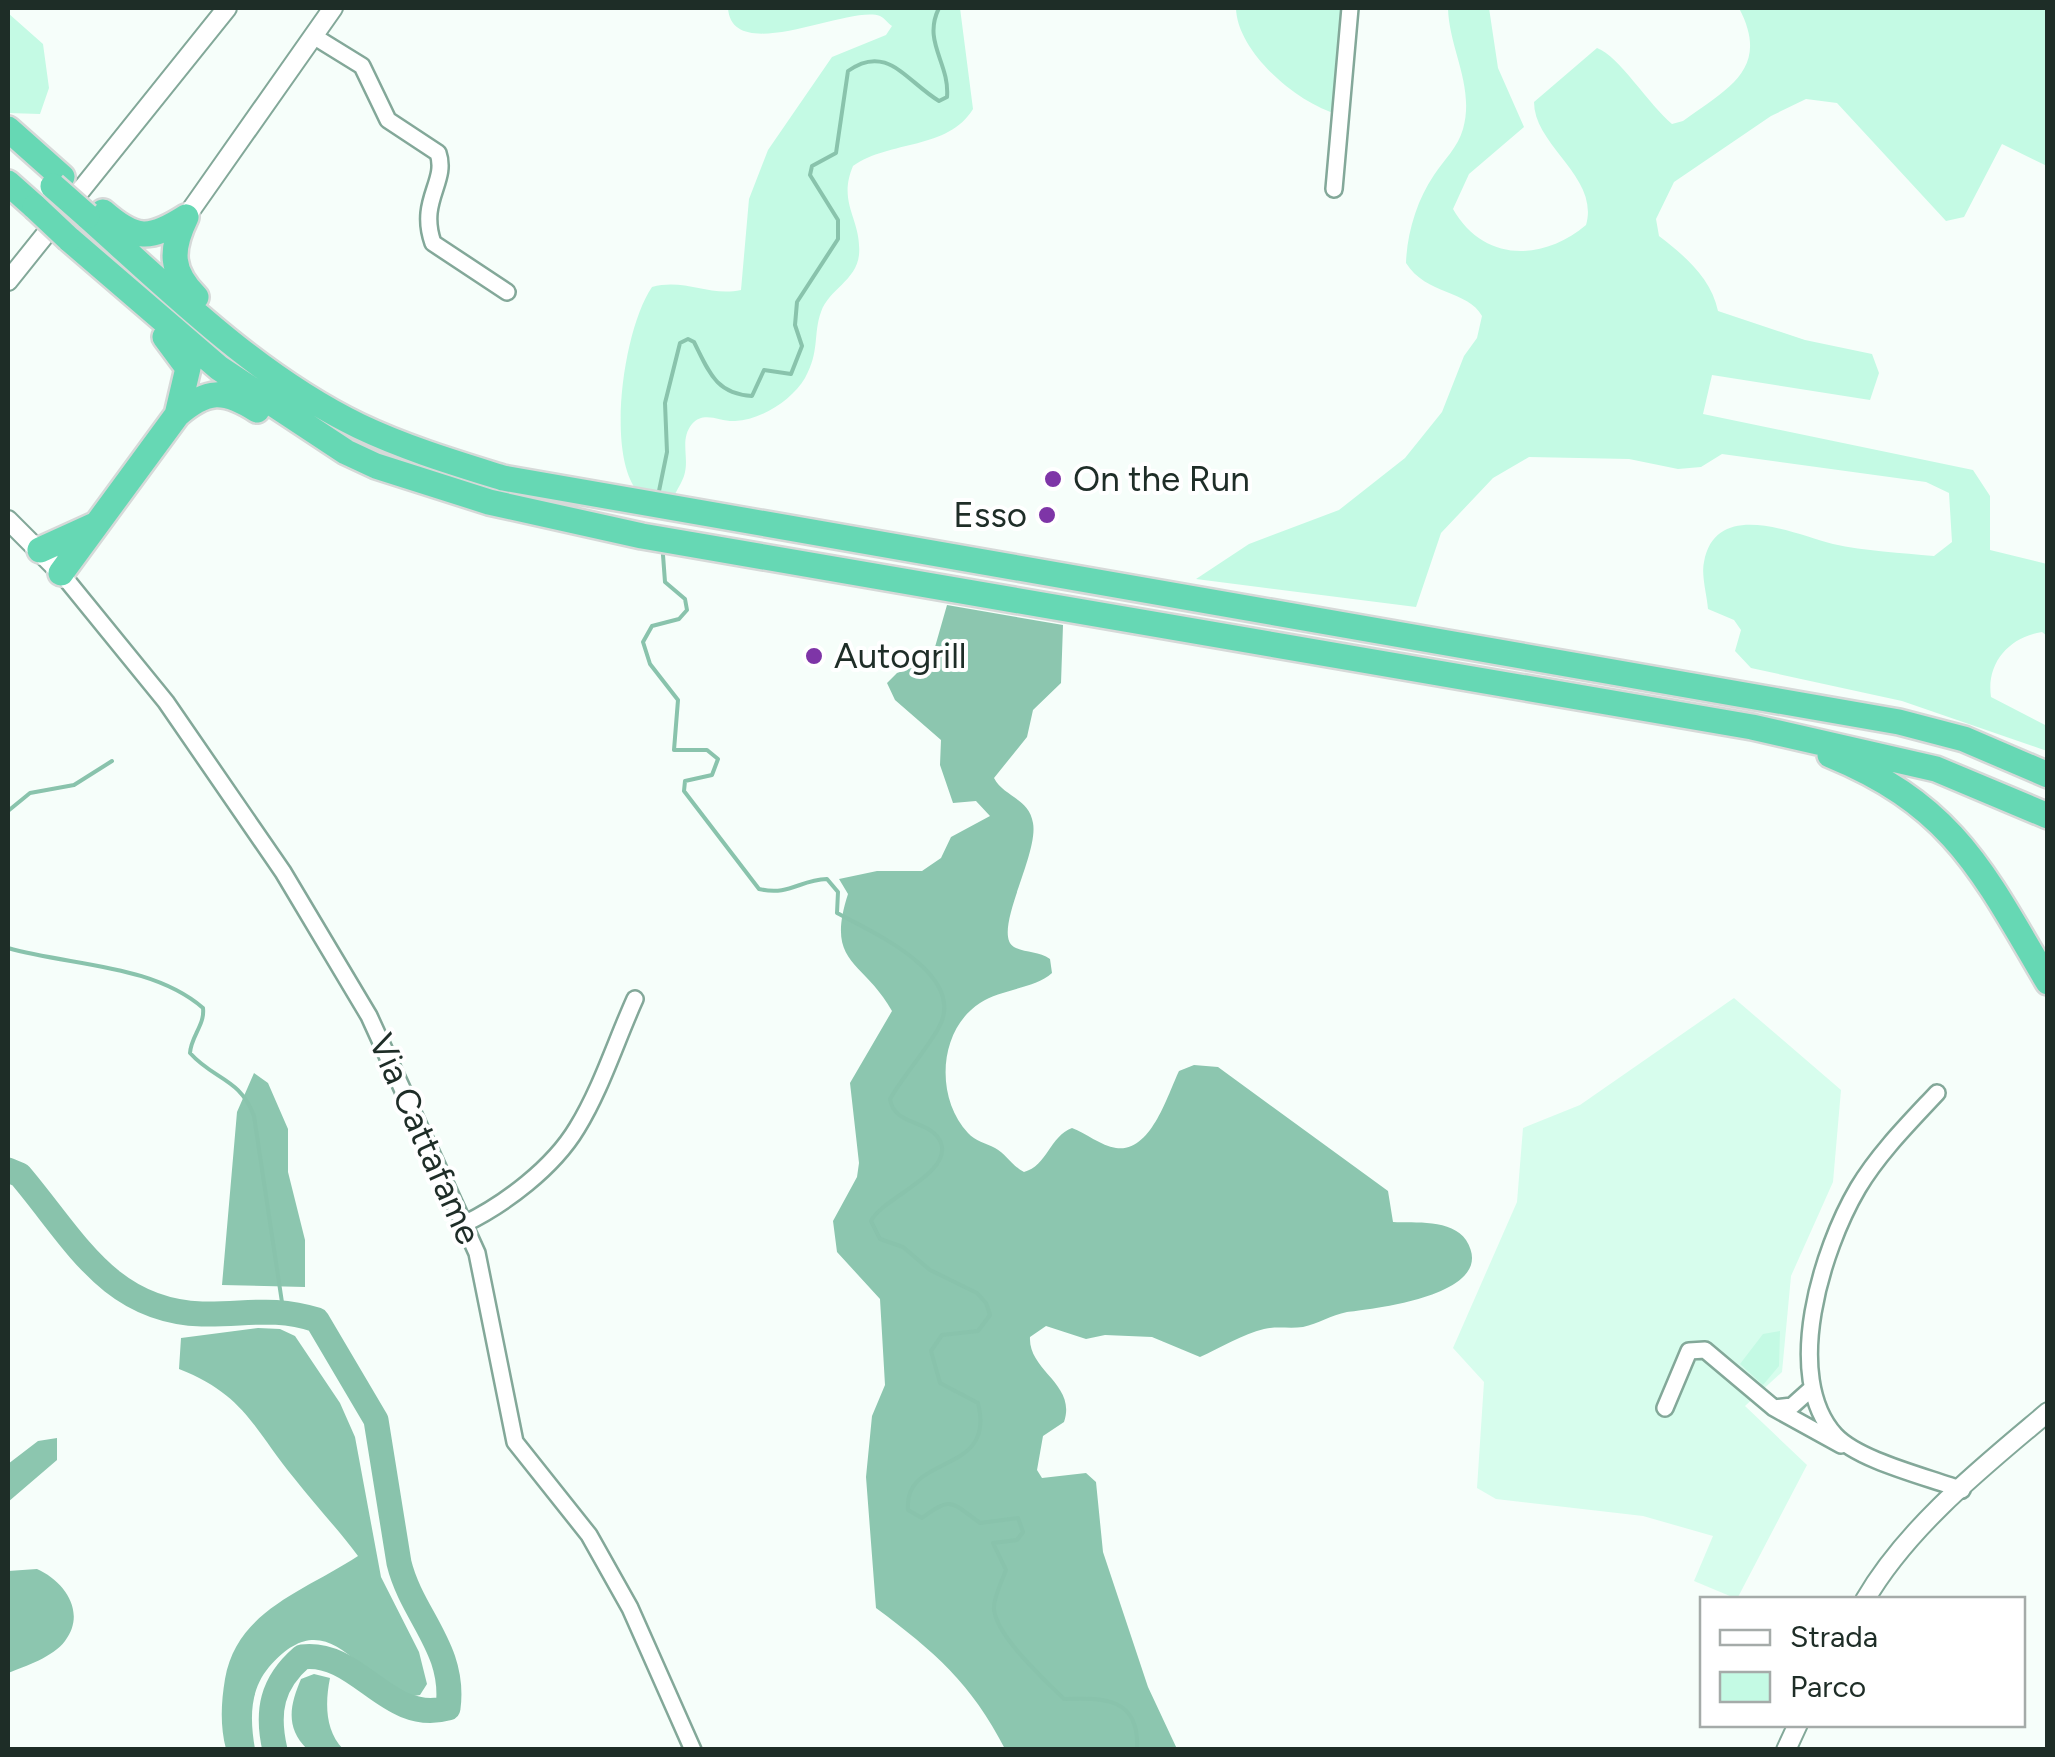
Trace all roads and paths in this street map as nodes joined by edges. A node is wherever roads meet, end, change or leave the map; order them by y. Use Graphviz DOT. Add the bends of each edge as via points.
graph roads {
  1 [pos="227,8"];
  2 [pos="333,8"];
  3 [pos="1350,8"];
  4 [pos="315,37"];
  5 [pos="8,129"];
  6 [pos="8,143"];
  7 [pos="58,181"];
  8 [pos="8,183"];
  9 [pos="1334,189"];
  10 [pos="91,210"];
  11 [pos="186,218"];
  12 [pos="97,264"];
  13 [pos="8,281"];
  14 [pos="506,292"];
  15 [pos="326,406"];
  16 [pos="177,415"];
  17 [pos="434,485"];
  18 [pos="8,520"];
  19 [pos="96,524"];
  20 [pos="40,550"];
  21 [pos="61,573"];
  22 [pos="1498,684"];
  23 [pos="2048,776"];
  24 [pos="2048,816"];
  25 [pos="2048,982"];
  26 [pos="635,999"];
  27 [pos="1936,1093"];
  28 [pos="464,1224"];
  29 [pos="1811,1389"];
  30 [pos="1665,1408"];
  31 [pos="1774,1408"];
  32 [pos="2048,1412"];
  33 [pos="1854,1450"];
  34 [pos="1962,1490"];
  35 [pos="1867,1597"];
  36 [pos="1797,1727"];
  37 [pos="694,1750"];
  38 [pos="1786,1750"];
  1 -- 13 [label="street"];
  2 -- 4 [label="street"];
  3 -- 9 [label="street"];
  4 -- 11 [label="street"];
  4 -- 14 [label="street" via="362,66 388,120 438,153 439,175 426,208 433,243"];
  5 -- 7 [label="highway"];
  6 -- 7 [label="highway"];
  7 -- 10 [label="highway, bridge"];
  8 -- 12 [label="highway, bridge"];
  10 -- 11 [label="highway" via="139,234 159,234"];
  10 -- 15 [label="highway" via="217,330"];
  11 -- 15 [label="highway" via="172,251 181,282"];
  12 -- 16 [label="highway" via="116,292 184,357 188,377"];
  12 -- 17 [label="highway" via="219,368 318,437"];
  15 -- 23 [label="highway" via="407,445 503,478 1899,722 1964,740"];
  16 -- 17 [label="highway" via="205,394 233,395 351,463"];
  16 -- 19 [label="highway"];
  17 -- 22 [label="highway" via="642,536"];
  18 -- 20 [label="street"];
  19 -- 20 [label="highway"];
  19 -- 21 [label="highway"];
  20 -- 21 [label="street"];
  21 -- 28 [label="street, Via Cattafame" via="166,702 283,872 369,1016"];
  22 -- 24 [label="highway" via="1856,748 1936,769"];
  22 -- 25 [label="highway" via="1796,744 1883,778 1946,826 1980,866"];
  26 -- 28 [label="street" via="577,1129 550,1161"];
  27 -- 29 [label="street" via="1891,1142 1833,1236 1818,1289"];
  28 -- 37 [label="street, Via Cattafame" via="477,1253 515,1442 589,1535"];
  29 -- 31 [label="street" via="1792,1406"];
  29 -- 33 [label="street" via="1834,1435"];
  30 -- 31 [label="street" via="1680,1363 1689,1351 1705,1350"];
  31 -- 33 [label="street"];
  32 -- 34 [label="street"];
  33 -- 34 [label="street"];
  34 -- 35 [label="street"];
  36 -- 38 [label="street"];
}
